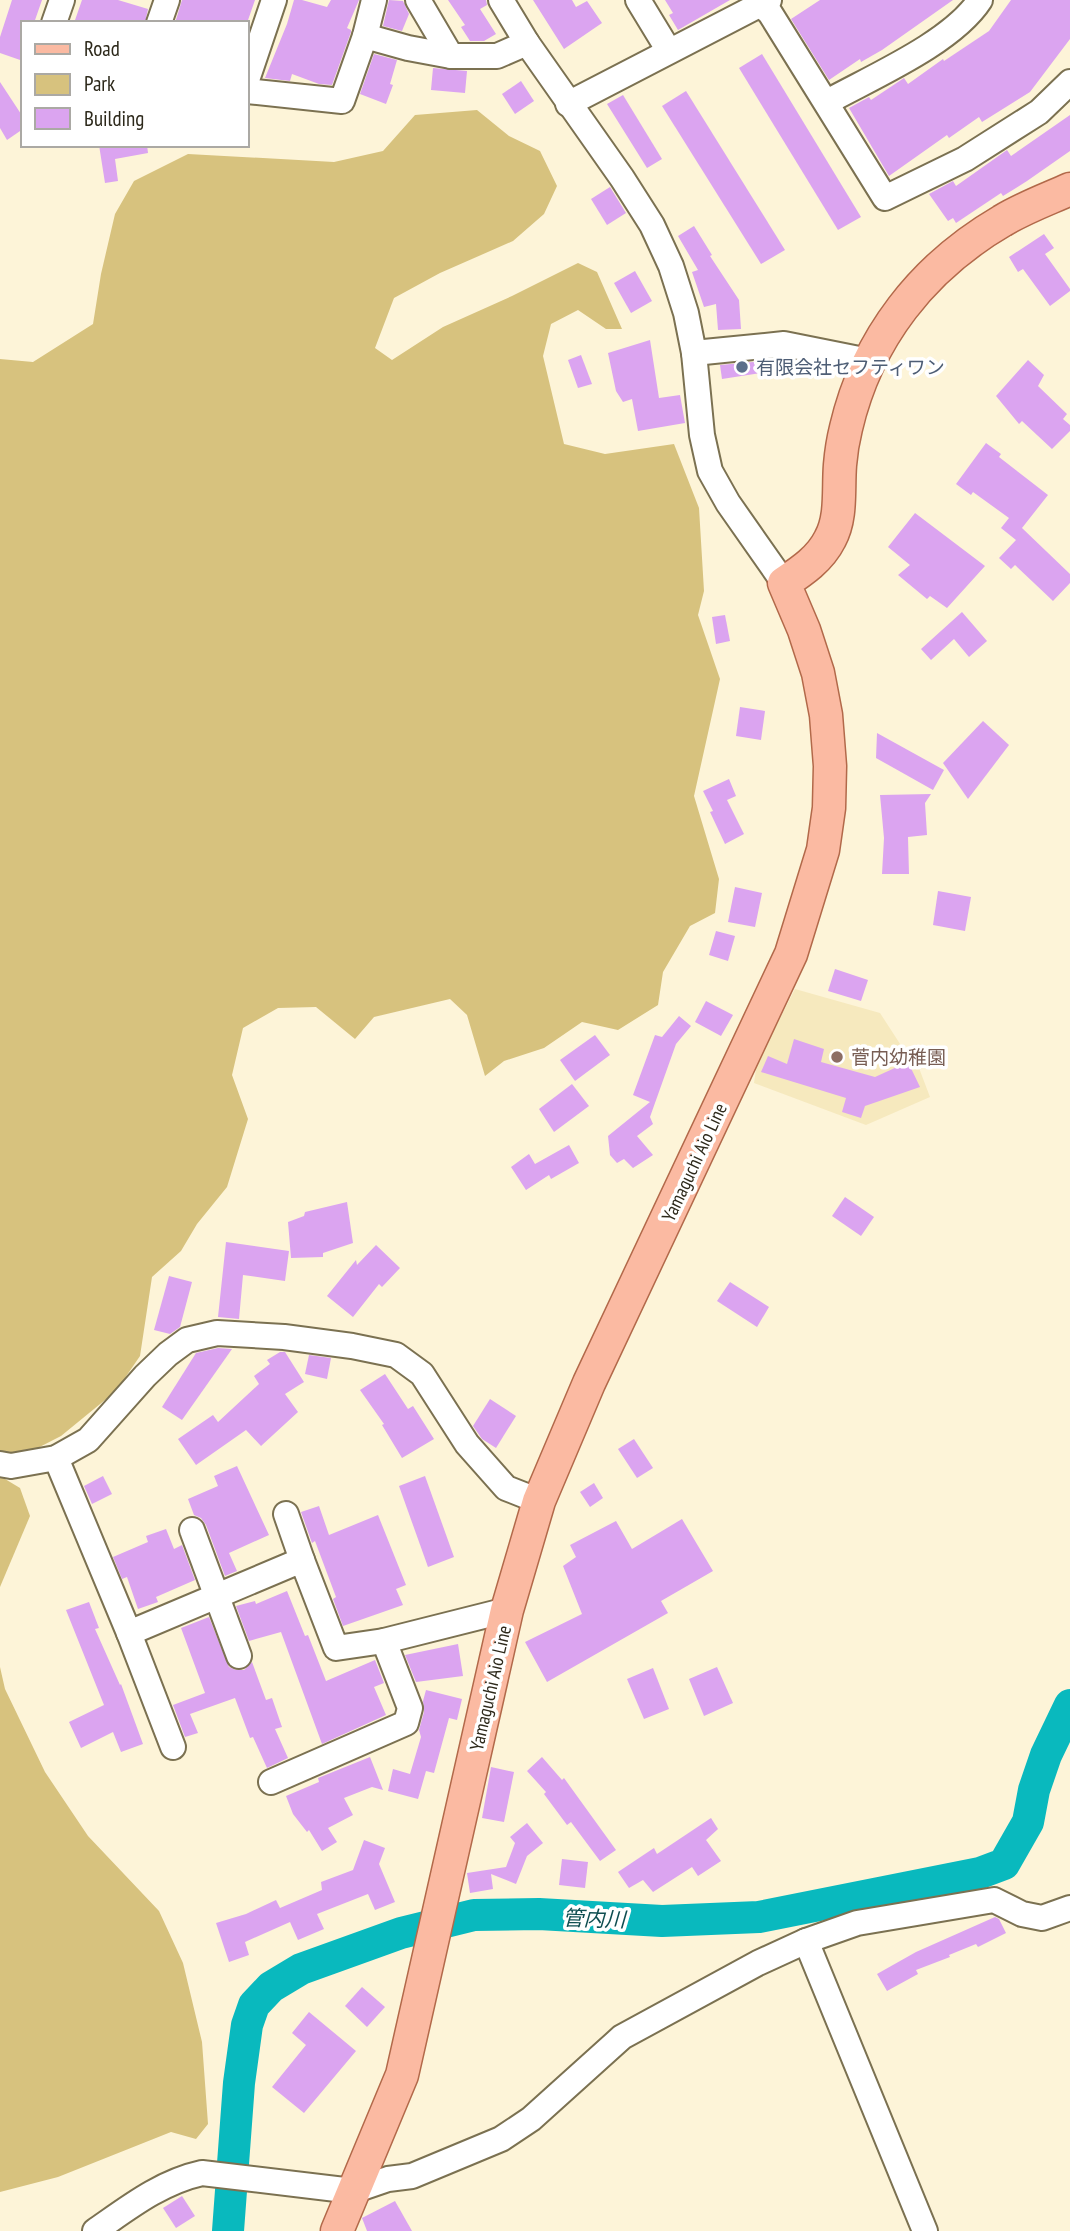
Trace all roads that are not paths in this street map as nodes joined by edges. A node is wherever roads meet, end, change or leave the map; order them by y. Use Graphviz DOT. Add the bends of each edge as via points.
graph roads {
  1 [pos="62,0"];
  2 [pos="167,0"];
  3 [pos="274,0"];
  4 [pos="374,0"];
  5 [pos="418,0"];
  6 [pos="501,0"];
  7 [pos="638,0"];
  8 [pos="980,0"];
  9 [pos="762,2"];
  10 [pos="55,21"];
  11 [pos="160,21"];
  12 [pos="365,36"];
  13 [pos="527,43"];
  14 [pos="669,51"];
  15 [pos="451,56"];
  16 [pos="248,77"];
  17 [pos="1070,82"];
  18 [pos="248,91"];
  19 [pos="827,102"];
  20 [pos="568,104"];
  21 [pos="1070,189"];
  22 [pos="694,353"];
  23 [pos="869,361"];
  24 [pos="784,583"];
  25 [pos="55,1458"];
  26 [pos="0,1464"];
  27 [pos="539,1501"];
  28 [pos="286,1514"];
  29 [pos="192,1530"];
  30 [pos="302,1560"];
  31 [pos="216,1596"];
  32 [pos="507,1610"];
  33 [pos="129,1633"];
  34 [pos="383,1641"];
  35 [pos="239,1656"];
  36 [pos="173,1747"];
  37 [pos="271,1782"];
  38 [pos="1070,1908"];
  39 [pos="806,1941"];
  40 [pos="353,2191"];
  41 [pos="95,2231"];
  42 [pos="337,2231"];
  43 [pos="925,2231"];
  1 -- 10 [label="street"];
  2 -- 11 [label="street"];
  3 -- 16 [label="street"];
  4 -- 12 [label="street"];
  5 -- 15 [label="street"];
  6 -- 13 [label="street"];
  7 -- 14 [label="street"];
  8 -- 19 [label="street" via="942,38"];
  9 -- 14 [label="street"];
  9 -- 19 [label="street"];
  12 -- 15 [label="street"];
  12 -- 18 [label="street" via="342,101"];
  13 -- 15 [label="street" via="497,56"];
  13 -- 20 [label="street"];
  14 -- 20 [label="street"];
  17 -- 19 [label="street" via="1039,112 965,159 885,198"];
  20 -- 22 [label="street" via="652,225 671,266"];
  21 -- 23 [label="main road" via="1004,219 949,257 901,309"];
  22 -- 23 [label="street" via="784,344"];
  22 -- 24 [label="street" via="710,471"];
  23 -- 24 [label="main road" via="846,429 831,538 811,563"];
  24 -- 27 [label="main road, Yamaguchi Aio Line" via="818,673 826,715 830,808 823,850 791,954 589,1383"];
  25 -- 26 [label="street"];
  25 -- 27 [label="street" via="88,1440 145,1376 187,1340 216,1333 284,1337 396,1356 422,1374 467,1444 506,1488"];
  25 -- 33 [label="street"];
  27 -- 32 [label="main road, Yamaguchi Aio Line"];
  28 -- 30 [label="street"];
  29 -- 31 [label="street"];
  30 -- 31 [label="street"];
  30 -- 34 [label="street" via="336,1648"];
  31 -- 33 [label="street"];
  31 -- 35 [label="street"];
  32 -- 34 [label="street"];
  32 -- 40 [label="main road, Yamaguchi Aio Line" via="401,2075"];
  33 -- 36 [label="street"];
  34 -- 37 [label="street" via="410,1708 406,1723"];
  38 -- 39 [label="street" via="1042,1918 994,1900 857,1923"];
  39 -- 40 [label="street" via="622,2037 501,2140 412,2176"];
  39 -- 43 [label="street"];
  40 -- 41 [label="street" via="202,2173 162,2187"];
  40 -- 42 [label="main road, Yamaguchi Aio Line"];
}
